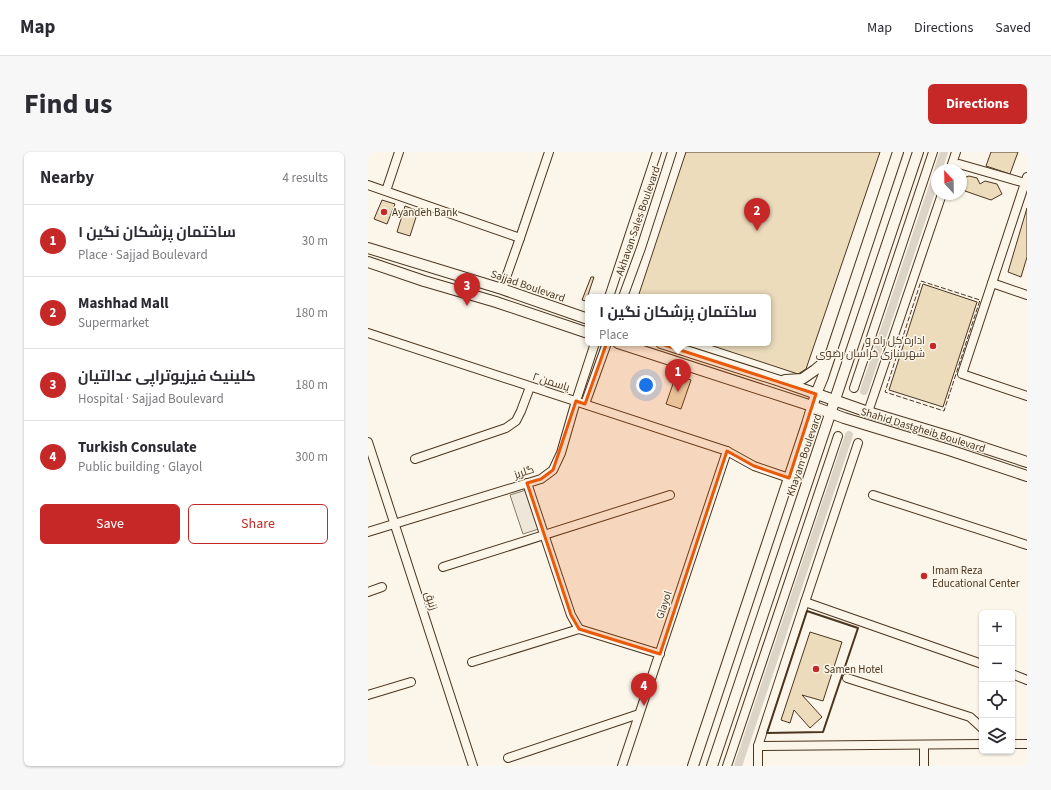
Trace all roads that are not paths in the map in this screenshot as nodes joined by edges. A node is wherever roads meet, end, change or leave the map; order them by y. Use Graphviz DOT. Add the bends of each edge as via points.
graph roads {
  1 [pos="398,152"];
  2 [pos="549,152"];
  3 [pos="658,152"];
  4 [pos="672,152"];
  5 [pos="898,152"];
  6 [pos="918,152"];
  7 [pos="933,152"];
  8 [pos="956,152"];
  9 [pos="952,164"];
  10 [pos="967,166"];
  11 [pos="1026,180"];
  12 [pos="368,185"];
  13 [pos="386,191"];
  14 [pos="1025,192"];
  15 [pos="940,200"];
  16 [pos="520,238"];
  17 [pos="368,248"];
  18 [pos="368,262"];
  19 [pos="992,283"];
  20 [pos="502,289"];
  21 [pos="611,294"];
  22 [pos="624,294"];
  23 [pos="1027,295"];
  24 [pos="585,318"];
  25 [pos="585,332"];
  26 [pos="368,333"];
  27 [pos="594,346"];
  28 [pos="606,346"];
  29 [pos="627,346"];
  30 [pos="670,346"];
  31 [pos="829,358"];
  32 [pos="780,381"];
  33 [pos="530,386"];
  34 [pos="854,388"];
  35 [pos="816,394"];
  36 [pos="1027,396"];
  37 [pos="834,400"];
  38 [pos="576,401"];
  39 [pos="585,404"];
  40 [pos="812,406"];
  41 [pos="868,412"];
  42 [pos="831,413"];
  43 [pos="838,436"];
  44 [pos="368,442"];
  45 [pos="858,443"];
  46 [pos="727,451"];
  47 [pos="415,459"];
  48 [pos="1027,462"];
  49 [pos="1027,476"];
  50 [pos="789,478"];
  51 [pos="527,483"];
  52 [pos="670,495"];
  53 [pos="873,495"];
  54 [pos="395,524"];
  55 [pos="368,532"];
  56 [pos="544,535"];
  57 [pos="1027,545"];
  58 [pos="443,567"];
  59 [pos="382,587"];
  60 [pos="368,592"];
  61 [pos="805,602"];
  62 [pos="579,629"];
  63 [pos="735,641"];
  64 [pos="752,648"];
  65 [pos="660,654"];
  66 [pos="472,662"];
  67 [pos="979,663"];
  68 [pos="1015,675"];
  69 [pos="847,678"];
  70 [pos="1027,680"];
  71 [pos="411,682"];
  72 [pos="368,695"];
  73 [pos="639,714"];
  74 [pos="979,726"];
  75 [pos="979,744"];
  76 [pos="1015,744"];
  77 [pos="1027,744"];
  78 [pos="924,745"];
  79 [pos="758,746"];
  80 [pos="508,758"];
  81 [pos="473,766"];
  82 [pos="622,766"];
  83 [pos="693,766"];
  84 [pos="712,766"];
  85 [pos="727,766"];
  86 [pos="758,766"];
  87 [pos="924,766"];
  1 -- 13 [label="street"];
  2 -- 16 [label="street"];
  3 -- 21 [label="street"];
  4 -- 22 [label="street, Akhavan Sales Boulevard"];
  5 -- 31 [label="main road, Khayam Boulevard"];
  6 -- 37 [label="main road, Khayam Boulevard"];
  7 -- 34 [label="street"];
  8 -- 9 [label="street"];
  10 -- 11 [label="street"];
  11 -- 14 [label="street"];
  12 -- 13 [label="street"];
  13 -- 16 [label="street"];
  14 -- 19 [label="street"];
  15 -- 41 [label="street"];
  16 -- 20 [label="street"];
  17 -- 20 [label="main road, Sajjad Boulevard"];
  18 -- 25 [label="main road"];
  19 -- 23 [label="street"];
  19 -- 36 [label="street" via="962,374"];
  20 -- 24 [label="main road, Sajjad Boulevard"];
  26 -- 33 [label="street, یاسمن ۲"];
  27 -- 38 [label="street, گلریز"];
  28 -- 39 [label="street"];
  29 -- 40 [label="main road"];
  30 -- 32 [label="main road"];
  31 -- 32 [label="main road" via="802,378"];
  31 -- 35 [label="main road, Khayam Boulevard"];
  32 -- 35 [label="main road"];
  33 -- 38 [label="street, یاسمن ۲"];
  33 -- 47 [label="street" via="516,421 506,428"];
  35 -- 37 [label="main road"];
  35 -- 40 [label="main road, Khayam Boulevard"];
  37 -- 41 [label="main road, Shahid Dastgheib Boulevard"];
  37 -- 42 [label="main road, Khayam Boulevard"];
  38 -- 39 [label="street, یاسمن ۲"];
  38 -- 51 [label="street, گلریز" via="561,453 553,470 541,479"];
  39 -- 46 [label="street, یاسمن ۲"];
  40 -- 42 [label="main road, Shahid Dastgheib Boulevard"];
  40 -- 50 [label="main road, Khayam Boulevard"];
  41 -- 48 [label="main road, Shahid Dastgheib Boulevard"];
  42 -- 49 [label="main road, Shahid Dastgheib Boulevard"];
  42 -- 64 [label="main road, Khayam Boulevard"];
  43 -- 85 [label="street"];
  44 -- 54 [label="street, زنبق"];
  45 -- 61 [label="street"];
  46 -- 50 [label="street, یاسمن ۲" via="754,466"];
  46 -- 65 [label="street, Glayol"];
  50 -- 63 [label="main road, Khayam Boulevard"];
  51 -- 54 [label="street, گلریز"];
  51 -- 56 [label="street"];
  52 -- 56 [label="street"];
  53 -- 57 [label="street"];
  54 -- 55 [label="street, گلریز"];
  54 -- 81 [label="street, زنبق"];
  56 -- 58 [label="street"];
  56 -- 62 [label="street" via="571,615"];
  59 -- 60 [label="street"];
  61 -- 67 [label="street"];
  61 -- 79 [label="street"];
  62 -- 65 [label="street"];
  62 -- 66 [label="street"];
  63 -- 64 [label="main road" via="746,638"];
  63 -- 83 [label="main road, Khayam Boulevard"];
  64 -- 84 [label="main road, Khayam Boulevard"];
  65 -- 73 [label="street, Glayol"];
  68 -- 70 [label="street"];
  69 -- 74 [label="street" via="970,718"];
  71 -- 72 [label="street"];
  73 -- 80 [label="street"];
  73 -- 82 [label="street, Glayol"];
  75 -- 78 [label="street"];
  76 -- 77 [label="street"];
  78 -- 79 [label="street"];
  78 -- 87 [label="street"];
  79 -- 86 [label="street"];
}
